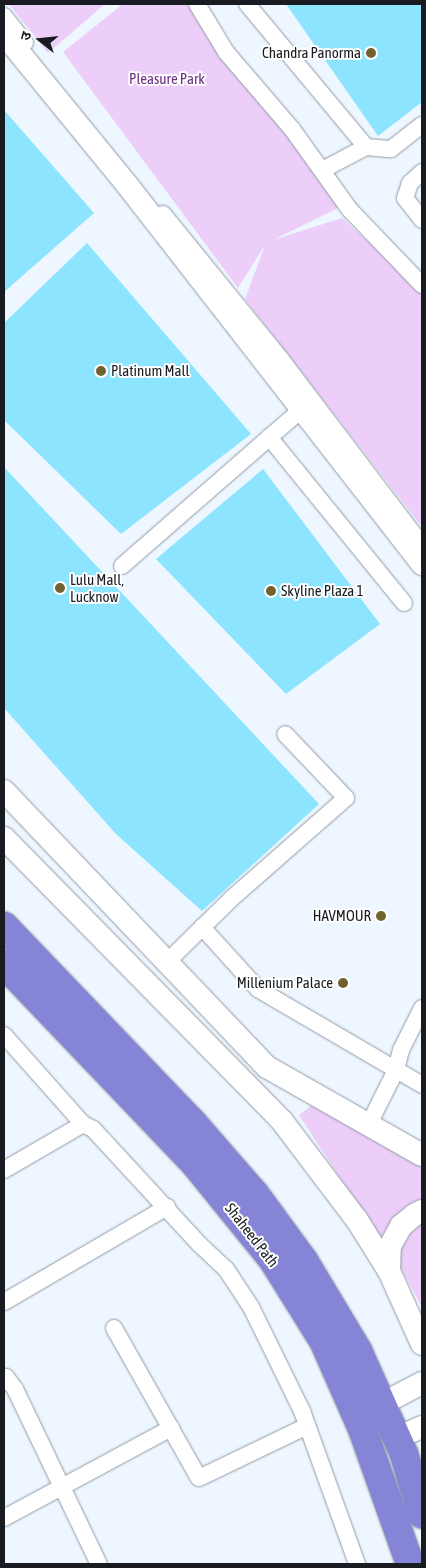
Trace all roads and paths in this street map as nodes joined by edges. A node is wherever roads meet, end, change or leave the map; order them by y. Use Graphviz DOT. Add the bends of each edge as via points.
graph roads {
  1 [pos="197,4"];
  2 [pos="202,4"];
  3 [pos="247,4"];
  4 [pos="4,16"];
  5 [pos="4,34"];
  6 [pos="422,125"];
  7 [pos="366,147"];
  8 [pos="328,168"];
  9 [pos="422,172"];
  10 [pos="422,220"];
  11 [pos="422,285"];
  12 [pos="302,409"];
  13 [pos="269,437"];
  14 [pos="422,545"];
  15 [pos="422,564"];
  16 [pos="122,566"];
  17 [pos="404,603"];
  18 [pos="285,734"];
  19 [pos="4,791"];
  20 [pos="4,838"];
  21 [pos="4,926"];
  22 [pos="202,927"];
  23 [pos="167,962"];
  24 [pos="4,964"];
  25 [pos="422,1008"];
  26 [pos="4,1035"];
  27 [pos="396,1070"];
  28 [pos="422,1085"];
  29 [pos="83,1124"];
  30 [pos="370,1124"];
  31 [pos="422,1155"];
  32 [pos="4,1170"];
  33 [pos="167,1207"];
  34 [pos="422,1211"];
  35 [pos="389,1271"];
  36 [pos="4,1302"];
  37 [pos="114,1328"];
  38 [pos="422,1344"];
  39 [pos="4,1378"];
  40 [pos="422,1383"];
  41 [pos="382,1404"];
  42 [pos="307,1426"];
  43 [pos="422,1427"];
  44 [pos="171,1428"];
  45 [pos="397,1438"];
  46 [pos="61,1486"];
  47 [pos="422,1514"];
  48 [pos="4,1518"];
  49 [pos="99,1564"];
  50 [pos="357,1564"];
  51 [pos="410,1564"];
  1 -- 11 [label="street" via="226,52 292,129 350,210"];
  2 -- 8 [label="street"];
  3 -- 7 [label="street"];
  4 -- 14 [label="street" via="280,358"];
  5 -- 12 [label="street" via="128,186"];
  6 -- 7 [label="street" via="391,149"];
  7 -- 8 [label="street"];
  8 -- 11 [label="street"];
  9 -- 10 [label="street" via="410,183 405,198"];
  12 -- 13 [label="street"];
  12 -- 15 [label="street"];
  13 -- 16 [label="street"];
  13 -- 17 [label="street"];
  18 -- 22 [label="street" via="346,798"];
  19 -- 23 [label="street"];
  20 -- 35 [label="street" via="282,1120 357,1220"];
  21 -- 41 [label="highway, Shaheed Path" via="193,1123 255,1194 304,1261 358,1351"];
  22 -- 23 [label="street"];
  22 -- 27 [label="street" via="258,989"];
  23 -- 30 [label="street" via="266,1067"];
  24 -- 51 [label="highway, Shaheed Path" via="195,1164 273,1260 324,1342 363,1431"];
  25 -- 27 [label="street" via="401,1050"];
  26 -- 29 [label="street"];
  27 -- 28 [label="street"];
  27 -- 30 [label="street"];
  29 -- 32 [label="street"];
  29 -- 33 [label="street" via="93,1128"];
  30 -- 31 [label="street"];
  33 -- 36 [label="street"];
  33 -- 42 [label="street" via="226,1269 251,1307"];
  34 -- 35 [label="street" via="401,1226 393,1239"];
  35 -- 38 [label="street"];
  37 -- 44 [label="street"];
  39 -- 46 [label="street" via="15,1390"];
  40 -- 41 [label="street"];
  41 -- 45 [label="highway, Shaheed Path"];
  42 -- 44 [label="street" via="199,1478"];
  42 -- 50 [label="street"];
  43 -- 45 [label="street"];
  44 -- 46 [label="street"];
  45 -- 47 [label="highway, Shaheed Path"];
  46 -- 48 [label="street"];
  46 -- 49 [label="street"];
}
